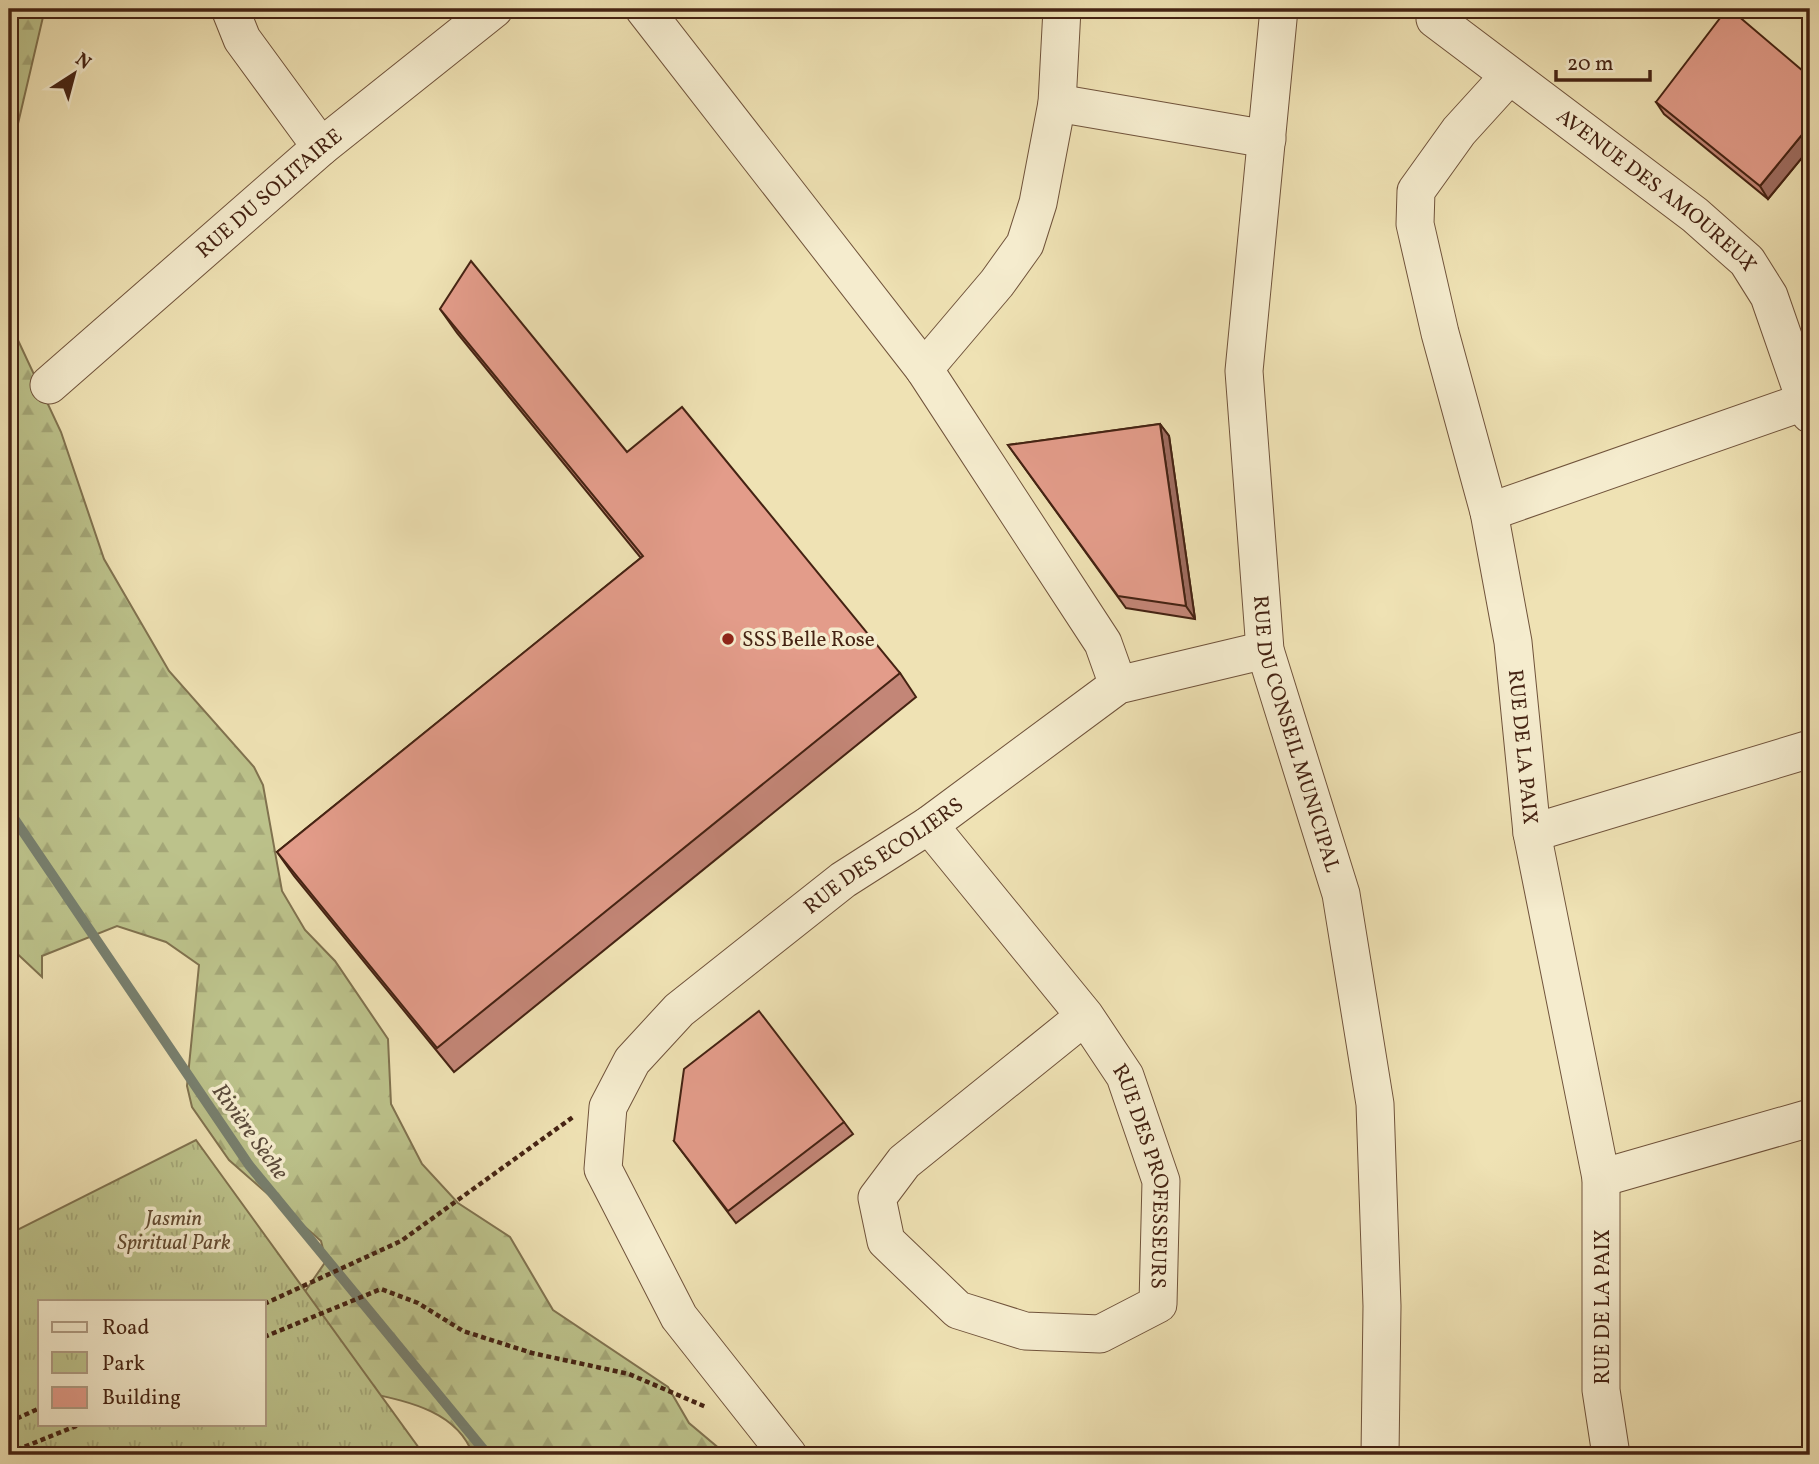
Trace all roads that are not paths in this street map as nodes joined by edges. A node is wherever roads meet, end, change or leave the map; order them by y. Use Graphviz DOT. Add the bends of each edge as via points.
graph roads {
  1 [pos="230,9"];
  2 [pos="495,9"];
  3 [pos="644,9"];
  4 [pos="1062,9"];
  5 [pos="1279,9"];
  6 [pos="1435,19"];
  7 [pos="1509,76"];
  8 [pos="1057,103"];
  9 [pos="1267,139"];
  10 [pos="321,147"];
  11 [pos="924,369"];
  12 [pos="49,385"];
  13 [pos="1808,408"];
  14 [pos="1489,512"];
  15 [pos="1265,650"];
  16 [pos="1118,685"];
  17 [pos="1810,750"];
  18 [pos="929,825"];
  19 [pos="1532,833"];
  20 [pos="1085,1016"];
  21 [pos="1810,1118"];
  22 [pos="1601,1178"];
  23 [pos="788,1455"];
  24 [pos="1380,1455"];
  25 [pos="1611,1455"];
  1 -- 10 [label="street" via="242,39"];
  2 -- 10 [label="street, RUE DU SOLITAIRE"];
  3 -- 11 [label="street"];
  4 -- 8 [label="street"];
  5 -- 9 [label="street, RUE DU CONSEIL MUNICIPAL"];
  6 -- 7 [label="street, AVENUE DES AMOUREUX"];
  7 -- 13 [label="street, AVENUE DES AMOUREUX" via="1695,215 1747,261 1769,296"];
  7 -- 14 [label="street, RUE DE LA PAIX" via="1458,131 1416,191 1415,224"];
  8 -- 9 [label="street"];
  8 -- 11 [label="street" via="1038,203 1025,244"];
  9 -- 15 [label="street, RUE DU CONSEIL MUNICIPAL" via="1244,371"];
  10 -- 12 [label="street, RUE DU SOLITAIRE"];
  11 -- 16 [label="street" via="1103,643"];
  13 -- 14 [label="street"];
  14 -- 19 [label="street, RUE DE LA PAIX" via="1513,642"];
  15 -- 16 [label="street, RUE DES ECOLIERS"];
  15 -- 24 [label="street, RUE DU CONSEIL MUNICIPAL" via="1341,894 1375,1104 1382,1306"];
  16 -- 18 [label="street, RUE DES ECOLIERS"];
  17 -- 19 [label="street"];
  18 -- 20 [label="street, RUE DES PROFESSEURS"];
  18 -- 23 [label="street, RUE DES ECOLIERS" via="843,880 679,1010 632,1060 608,1107 603,1169 679,1317"];
  19 -- 22 [label="street, RUE DE LA PAIX"];
  20 -- 20 [label="street, RUE DES PROFESSEURS" via="1125,1076 1161,1181 1158,1304 1100,1334 1025,1331 958,1310 886,1241 877,1198 904,1162"];
  21 -- 22 [label="street"];
  22 -- 25 [label="street, RUE DE LA PAIX" via="1601,1390"];
}
